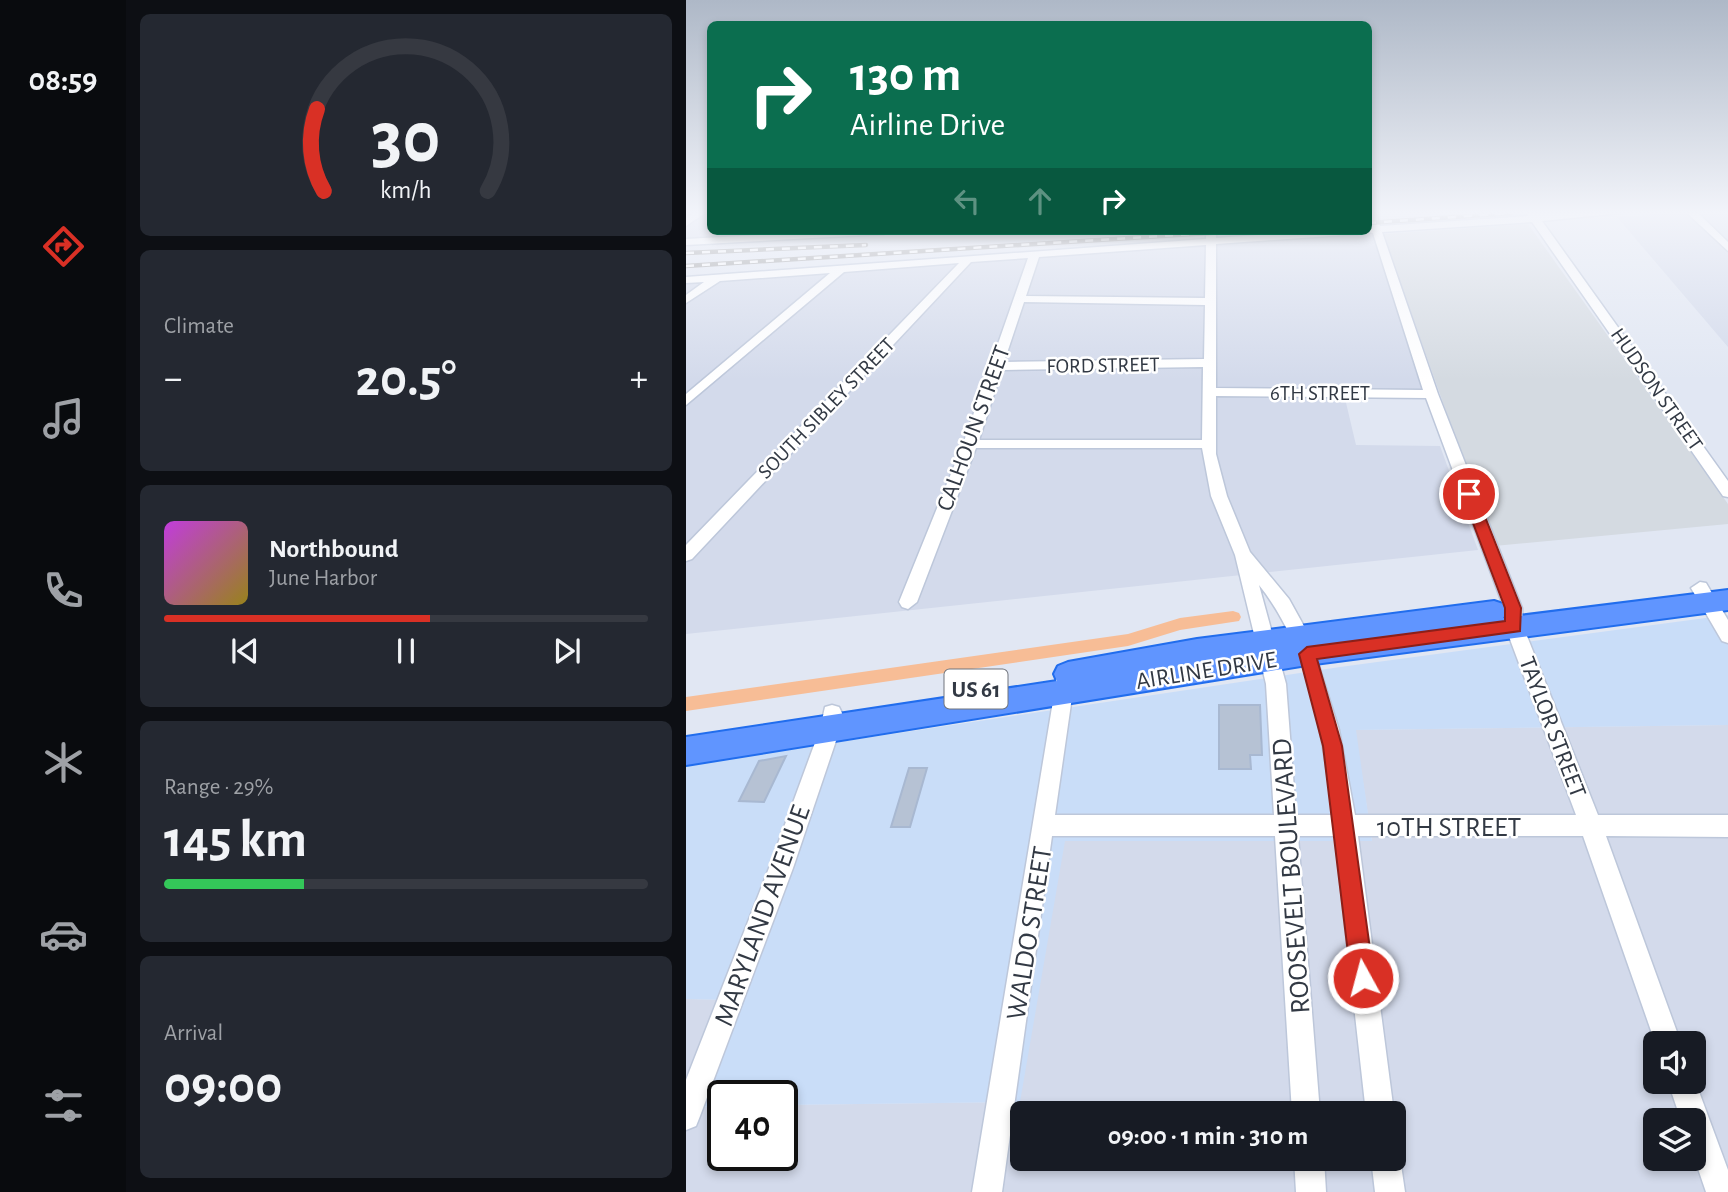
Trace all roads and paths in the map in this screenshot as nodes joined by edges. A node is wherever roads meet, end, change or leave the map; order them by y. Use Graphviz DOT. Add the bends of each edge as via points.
graph roads {
  1 [pos="859,269"];
  2 [pos="960,269"];
  3 [pos="1030,269"];
  4 [pos="1211,269"];
  5 [pos="1385,269"];
  6 [pos="1572,269"];
  7 [pos="840,270"];
  8 [pos="717,278"];
  9 [pos="686,280"];
  10 [pos="1019,299"];
  11 [pos="686,300"];
  12 [pos="1211,302"];
  13 [pos="1209,363"];
  14 [pos="996,366"];
  15 [pos="1209,392"];
  16 [pos="1432,394"];
  17 [pos="686,401"];
  18 [pos="970,444"];
  19 [pos="1208,444"];
  20 [pos="1728,492"];
  21 [pos="686,555"];
  22 [pos="1243,555"];
  23 [pos="1716,594"];
  24 [pos="908,602"];
  25 [pos="1513,617"];
  26 [pos="1728,636"];
  27 [pos="1304,645"];
  28 [pos="1268,650"];
  29 [pos="1064,682"];
  30 [pos="831,721"];
  31 [pos="686,735"];
  32 [pos="686,751"];
  33 [pos="1044,825"];
  34 [pos="1286,826"];
  35 [pos="1345,826"];
  36 [pos="1591,826"];
  37 [pos="1728,826"];
  38 [pos="1664,1031"];
  39 [pos="1686,1094"];
  40 [pos="1305,1101"];
  41 [pos="1379,1101"];
  42 [pos="686,1116"];
  43 [pos="1310,1171"];
  44 [pos="1387,1171"];
  45 [pos="987,1192"];
  46 [pos="1311,1192"];
  47 [pos="1390,1192"];
  48 [pos="1721,1192"];
  1 -- 7 [label="street"];
  2 -- 21 [label="street, SOUTH SIBLEY STREET"];
  3 -- 10 [label="street, CALHOUN STREET"];
  4 -- 12 [label="street"];
  5 -- 16 [label="street, TAYLOR STREET"];
  6 -- 20 [label="street, HUDSON STREET"];
  7 -- 8 [label="street"];
  7 -- 17 [label="street"];
  8 -- 9 [label="street"];
  8 -- 11 [label="street"];
  10 -- 12 [label="street"];
  10 -- 14 [label="street, CALHOUN STREET"];
  12 -- 13 [label="street"];
  13 -- 14 [label="street, FORD STREET"];
  13 -- 15 [label="street"];
  14 -- 18 [label="street, CALHOUN STREET"];
  15 -- 16 [label="street, 6TH STREET"];
  15 -- 19 [label="street"];
  16 -- 25 [label="street, TAYLOR STREET"];
  18 -- 19 [label="street"];
  18 -- 24 [label="street, CALHOUN STREET"];
  19 -- 22 [label="street" via="1219,496"];
  22 -- 27 [label="street, ROOSEVELT BOULEVARD" via="1276,595"];
  22 -- 28 [label="street, ROOSEVELT BOULEVARD"];
  23 -- 25 [label="highway, AIRLINE DRIVE / US 61"];
  23 -- 26 [label="street"];
  25 -- 27 [label="highway, AIRLINE DRIVE / US 61"];
  25 -- 36 [label="street, TAYLOR STREET"];
  27 -- 28 [label="highway, AIRLINE DRIVE / US 61"];
  27 -- 35 [label="street, ROOSEVELT BOULEVARD" via="1332,746"];
  28 -- 29 [label="highway, AIRLINE DRIVE / US 61"];
  28 -- 34 [label="street, ROOSEVELT BOULEVARD" via="1279,706"];
  29 -- 30 [label="highway, AIRLINE DRIVE / US 61"];
  29 -- 33 [label="street, WALDO STREET"];
  30 -- 31 [label="highway, AIRLINE DRIVE / US 61"];
  30 -- 32 [label="highway, AIRLINE DRIVE / US 61"];
  30 -- 42 [label="street, MARYLAND AVENUE" via="781,868"];
  33 -- 34 [label="street, 10TH STREET"];
  33 -- 45 [label="street, WALDO STREET"];
  34 -- 35 [label="street, 10TH STREET"];
  34 -- 40 [label="street, ROOSEVELT BOULEVARD"];
  35 -- 36 [label="street, 10TH STREET"];
  35 -- 41 [label="street, ROOSEVELT BOULEVARD"];
  36 -- 37 [label="street, 10TH STREET"];
  36 -- 38 [label="street, TAYLOR STREET"];
  39 -- 48 [label="street"];
  43 -- 46 [label="street"];
  44 -- 47 [label="street"];
}
